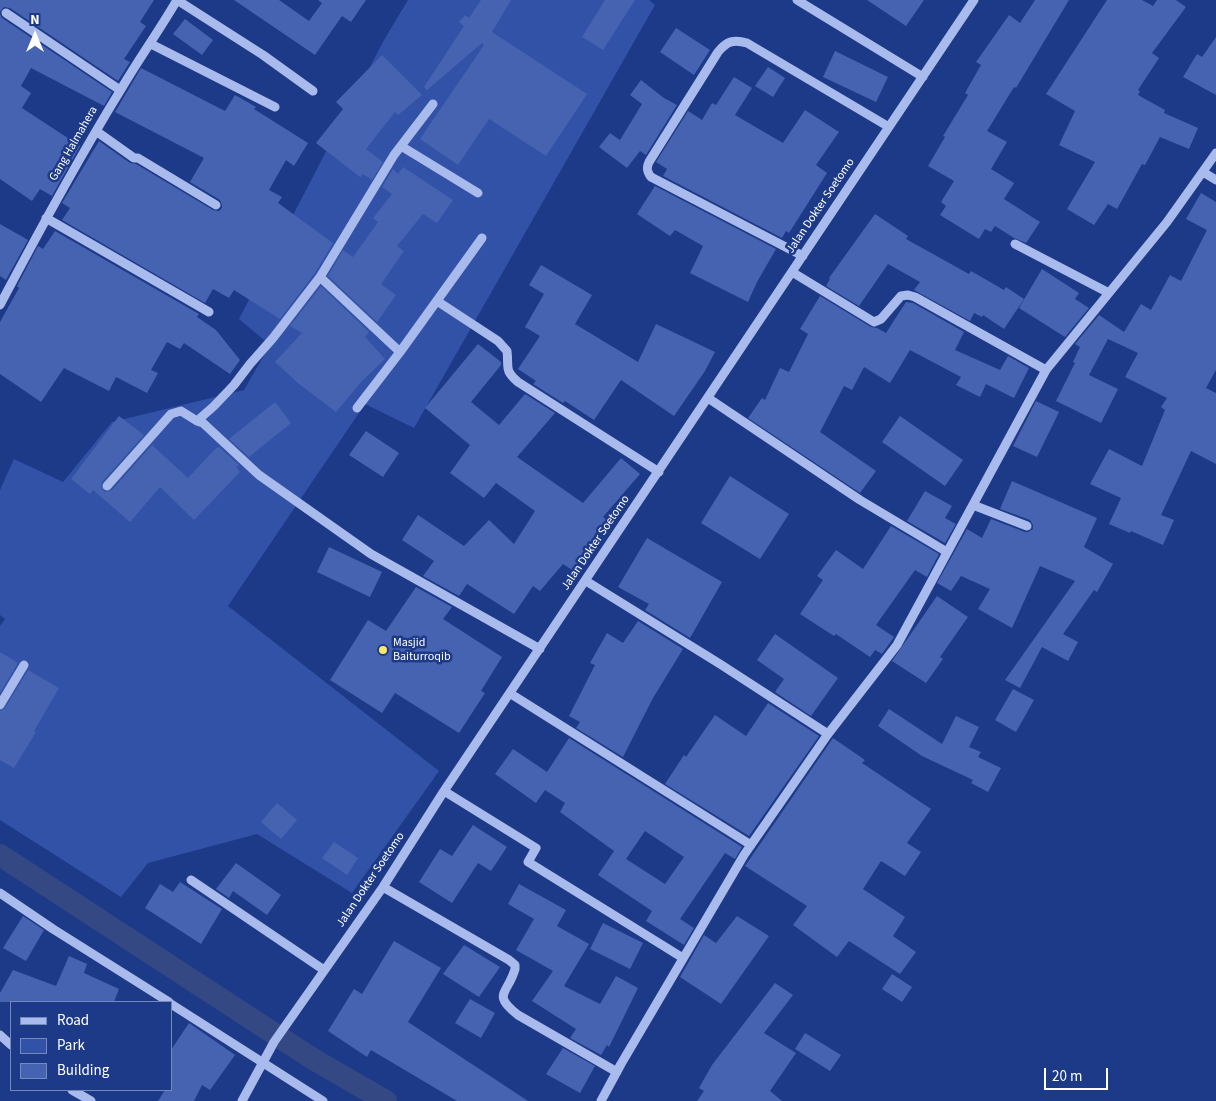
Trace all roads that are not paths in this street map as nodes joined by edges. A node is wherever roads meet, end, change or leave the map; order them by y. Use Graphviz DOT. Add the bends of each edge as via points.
graph roads {
  1 [pos="177,0"];
  2 [pos="797,0"];
  3 [pos="974,0"];
  4 [pos="6,13"];
  5 [pos="151,44"];
  6 [pos="922,76"];
  7 [pos="120,90"];
  8 [pos="313,91"];
  9 [pos="433,104"];
  10 [pos="275,107"];
  11 [pos="889,127"];
  12 [pos="96,131"];
  13 [pos="401,146"];
  14 [pos="1216,153"];
  15 [pos="1203,172"];
  16 [pos="1216,180"];
  17 [pos="478,193"];
  18 [pos="216,205"];
  19 [pos="46,218"];
  20 [pos="482,238"];
  21 [pos="1015,244"];
  22 [pos="803,256"];
  23 [pos="792,272"];
  24 [pos="320,277"];
  25 [pos="1109,293"];
  26 [pos="437,301"];
  27 [pos="0,305"];
  28 [pos="209,312"];
  29 [pos="400,352"];
  30 [pos="1046,370"];
  31 [pos="708,398"];
  32 [pos="357,408"];
  33 [pos="197,421"];
  34 [pos="659,472"];
  35 [pos="107,486"];
  36 [pos="973,505"];
  37 [pos="1027,526"];
  38 [pos="947,552"];
  39 [pos="586,581"];
  40 [pos="540,649"];
  41 [pos="24,665"];
  42 [pos="511,694"];
  43 [pos="0,705"];
  44 [pos="828,734"];
  45 [pos="444,791"];
  46 [pos="751,845"];
  47 [pos="191,880"];
  48 [pos="383,887"];
  49 [pos="2,894"];
  50 [pos="0,905"];
  51 [pos="683,958"];
  52 [pos="324,970"];
  53 [pos="167,1001"];
  54 [pos="172,1004"];
  55 [pos="0,1034"];
  56 [pos="10,1044"];
  57 [pos="262,1062"];
  58 [pos="617,1072"];
  59 [pos="74,1091"];
  60 [pos="91,1101"];
  61 [pos="242,1101"];
  62 [pos="323,1101"];
  63 [pos="601,1101"];
  1 -- 5 [label="street, Gang Halmahera"];
  1 -- 8 [label="street"];
  2 -- 6 [label="street"];
  3 -- 6 [label="street, Jalan Dokter Soetomo"];
  4 -- 7 [label="street"];
  5 -- 7 [label="street, Gang Halmahera"];
  5 -- 10 [label="street"];
  6 -- 11 [label="street, Jalan Dokter Soetomo"];
  7 -- 12 [label="street, Gang Halmahera"];
  9 -- 13 [label="street"];
  11 -- 22 [label="street, Jalan Dokter Soetomo"];
  11 -- 22 [label="street" via="747,43 733,40 718,52 649,162 648,173"];
  12 -- 18 [label="street" via="134,158"];
  12 -- 19 [label="street, Gang Halmahera"];
  13 -- 17 [label="street"];
  13 -- 24 [label="street"];
  14 -- 15 [label="street"];
  15 -- 16 [label="street"];
  15 -- 25 [label="street"];
  19 -- 27 [label="street, Gang Halmahera"];
  19 -- 28 [label="street"];
  20 -- 26 [label="street"];
  21 -- 25 [label="street"];
  22 -- 23 [label="street, Jalan Dokter Soetomo"];
  23 -- 30 [label="street" via="874,322 881,319 901,296 915,297"];
  23 -- 31 [label="street, Jalan Dokter Soetomo"];
  24 -- 29 [label="street"];
  24 -- 33 [label="street" via="234,384"];
  25 -- 30 [label="street"];
  26 -- 29 [label="street"];
  26 -- 34 [label="street" via="498,341 507,351 507,369 518,382"];
  29 -- 32 [label="street"];
  30 -- 36 [label="street"];
  31 -- 34 [label="street, Jalan Dokter Soetomo"];
  31 -- 38 [label="street" via="860,500"];
  33 -- 35 [label="street" via="181,411 171,414"];
  33 -- 40 [label="street" via="259,475 371,554"];
  34 -- 39 [label="street, Jalan Dokter Soetomo"];
  36 -- 37 [label="street"];
  36 -- 38 [label="street"];
  38 -- 44 [label="street" via="896,645"];
  39 -- 40 [label="street, Jalan Dokter Soetomo"];
  39 -- 44 [label="street"];
  40 -- 42 [label="street, Jalan Dokter Soetomo"];
  41 -- 43 [label="street"];
  42 -- 45 [label="street, Jalan Dokter Soetomo"];
  42 -- 46 [label="street"];
  44 -- 46 [label="street"];
  45 -- 48 [label="street, Jalan Dokter Soetomo"];
  45 -- 51 [label="street" via="536,848 528,862"];
  46 -- 51 [label="street"];
  47 -- 52 [label="street"];
  48 -- 52 [label="street, Jalan Dokter Soetomo"];
  48 -- 58 [label="street" via="509,960 515,969 503,994 507,1006"];
  49 -- 50 [label="street"];
  49 -- 53 [label="street"];
  51 -- 58 [label="street"];
  52 -- 57 [label="street, Jalan Dokter Soetomo"];
  54 -- 57 [label="street"];
  55 -- 56 [label="street"];
  57 -- 61 [label="street, Jalan Dokter Soetomo"];
  57 -- 62 [label="street"];
  58 -- 63 [label="street"];
  59 -- 60 [label="street"];
}
